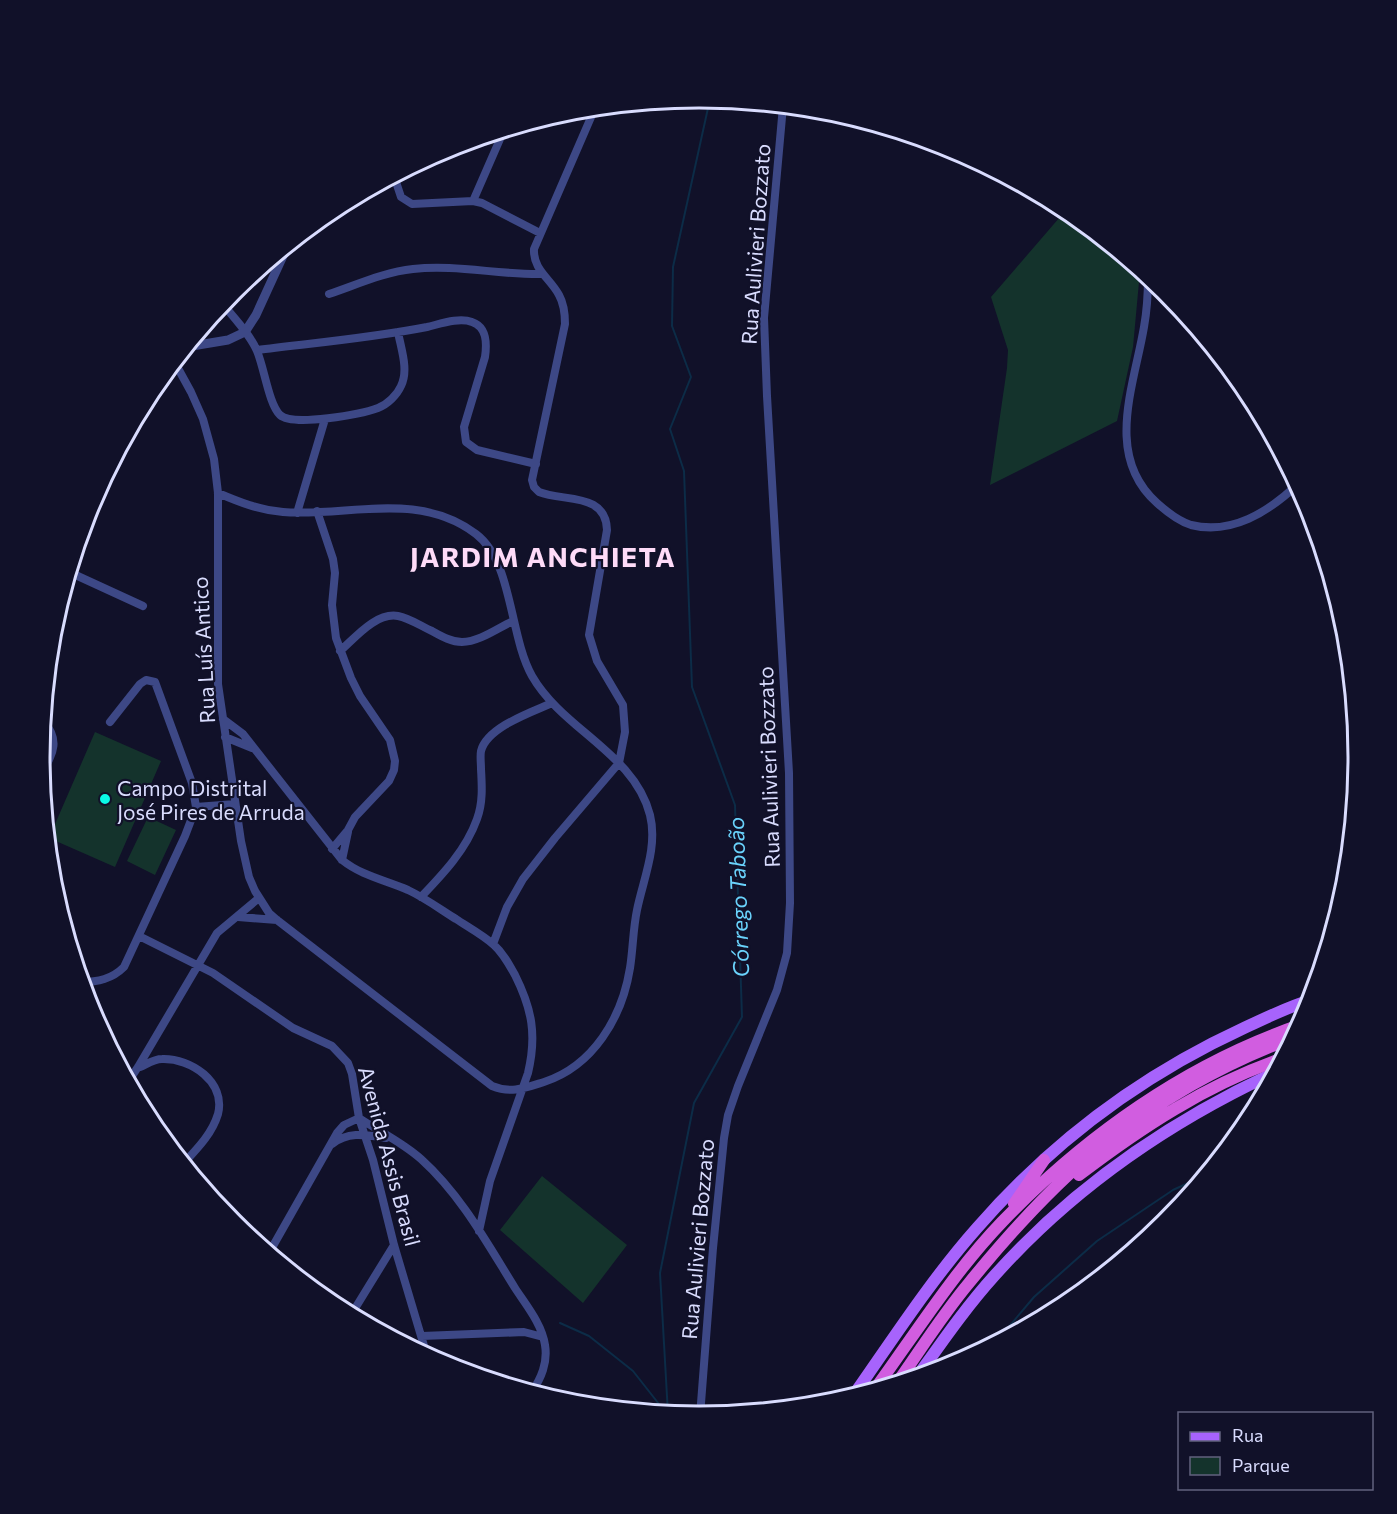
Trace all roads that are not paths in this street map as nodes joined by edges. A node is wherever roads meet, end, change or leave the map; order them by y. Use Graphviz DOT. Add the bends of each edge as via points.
graph roads {
  1 [pos="782,114"];
  2 [pos="591,117"];
  3 [pos="500,139"];
  4 [pos="396,183"];
  5 [pos="472,201"];
  6 [pos="540,232"];
  7 [pos="281,261"];
  8 [pos="542,274"];
  9 [pos="1148,290"];
  10 [pos="329,294"];
  11 [pos="228,311"];
  12 [pos="245,332"];
  13 [pos="398,332"];
  14 [pos="198,345"];
  15 [pos="257,350"];
  16 [pos="179,369"];
  17 [pos="325,419"];
  18 [pos="536,464"];
  19 [pos="1290,491"];
  20 [pos="218,493"];
  21 [pos="317,511"];
  22 [pos="297,513"];
  23 [pos="76,575"];
  24 [pos="143,606"];
  25 [pos="513,621"];
  26 [pos="340,651"];
  27 [pos="552,703"];
  28 [pos="223,719"];
  29 [pos="110,722"];
  30 [pos="51,731"];
  31 [pos="225,737"];
  32 [pos="256,750"];
  33 [pos="50,758"];
  34 [pos="619,764"];
  35 [pos="235,804"];
  36 [pos="196,807"];
  37 [pos="348,830"];
  38 [pos="332,849"];
  39 [pos="342,860"];
  40 [pos="421,897"];
  41 [pos="259,898"];
  42 [pos="237,917"];
  43 [pos="277,920"];
  44 [pos="139,936"];
  45 [pos="493,944"];
  46 [pos="198,963"];
  47 [pos="90,982"];
  48 [pos="1298,1005"];
  49 [pos="1287,1031"];
  50 [pos="1281,1043"];
  51 [pos="1271,1063"];
  52 [pos="138,1067"];
  53 [pos="133,1075"];
  54 [pos="1264,1077"];
  55 [pos="521,1089"];
  56 [pos="359,1118"];
  57 [pos="365,1135"];
  58 [pos="392,1138"];
  59 [pos="329,1147"];
  60 [pos="189,1158"];
  61 [pos="1044,1160"];
  62 [pos="1035,1208"];
  63 [pos="1002,1222"];
  64 [pos="479,1231"];
  65 [pos="394,1245"];
  66 [pos="273,1246"];
  67 [pos="356,1308"];
  68 [pos="531,1314"];
  69 [pos="524,1332"];
  70 [pos="422,1336"];
  71 [pos="543,1337"];
  72 [pos="425,1345"];
  73 [pos="926,1365"];
  74 [pos="904,1373"];
  75 [pos="882,1379"];
  76 [pos="536,1385"];
  77 [pos="861,1385"];
  78 [pos="701,1406"];
  1 -- 78 [label="street, Rua Aulivieri Bozzato" via="764,318 789,773 787,953 777,990 728,1115"];
  2 -- 6 [label="street"];
  3 -- 5 [label="street"];
  4 -- 5 [label="street" via="401,196 412,204"];
  5 -- 6 [label="street"];
  6 -- 8 [label="street" via="534,257"];
  7 -- 12 [label="street"];
  8 -- 10 [label="street" via="413,269"];
  8 -- 18 [label="street" via="559,295 565,324"];
  9 -- 19 [label="street" via="1126,420 1126,446 1134,473 1147,495 1184,523 1220,528 1260,514"];
  11 -- 12 [label="street"];
  12 -- 14 [label="street" via="228,340"];
  12 -- 15 [label="street"];
  13 -- 15 [label="street"];
  13 -- 17 [label="street" via="405,377 394,397 378,408"];
  13 -- 18 [label="street" via="464,320 480,327 487,346 464,427 466,442 477,450"];
  15 -- 17 [label="street" via="279,414 292,421"];
  16 -- 20 [label="street, Rua Luís Antico" via="208,435"];
  17 -- 22 [label="street"];
  18 -- 34 [label="street" via="532,480 539,492 588,502 597,506 607,521 589,635 597,661 623,705 625,732"];
  20 -- 22 [label="street" via="268,511"];
  20 -- 28 [label="street, Rua Luís Antico" via="217,661"];
  21 -- 22 [label="street"];
  21 -- 25 [label="street" via="409,508 459,523 485,541 492,552"];
  21 -- 26 [label="street" via="334,566 333,620"];
  23 -- 24 [label="street"];
  25 -- 26 [label="street" via="463,642 398,616 387,616"];
  25 -- 27 [label="street" via="532,677"];
  26 -- 37 [label="street" via="360,696 390,740 395,761 389,781"];
  27 -- 34 [label="street"];
  27 -- 40 [label="street" via="508,723 487,741 481,752 481,804 477,819 464,846"];
  28 -- 31 [label="street, Rua Luís Antico"];
  28 -- 32 [label="street"];
  29 -- 36 [label="street" via="140,684 146,680 155,682 192,783"];
  30 -- 33 [label="street" via="55,742"];
  31 -- 32 [label="street"];
  31 -- 35 [label="street, Rua Luís Antico"];
  32 -- 38 [label="street"];
  34 -- 45 [label="street" via="523,879"];
  34 -- 55 [label="street" via="636,782 652,830 626,986 609,1029 587,1057 568,1072"];
  35 -- 36 [label="street"];
  35 -- 41 [label="street, Rua Luís Antico" via="249,877"];
  36 -- 44 [label="street"];
  37 -- 38 [label="street"];
  37 -- 39 [label="street"];
  38 -- 39 [label="street"];
  39 -- 40 [label="street" via="361,873"];
  40 -- 45 [label="street"];
  41 -- 42 [label="street"];
  41 -- 43 [label="street, Rua Luís Antico"];
  42 -- 43 [label="street"];
  42 -- 46 [label="street" via="217,933"];
  43 -- 55 [label="street, Rua Luís Antico" via="492,1086"];
  44 -- 46 [label="street, Avenida Assis Brasil"];
  44 -- 47 [label="street" via="116,975"];
  45 -- 55 [label="street" via="519,983 533,1026 532,1056"];
  46 -- 52 [label="street"];
  46 -- 56 [label="street, Avenida Assis Brasil" via="293,1028 341,1054 352,1074"];
  48 -- 61 [label="main road" via="1170,1065 1097,1115"];
  49 -- 63 [label="highway" via="1202,1068 1144,1102 1089,1143"];
  50 -- 62 [label="highway" via="1204,1079 1153,1110 1098,1149"];
  51 -- 62 [label="highway" via="1186,1101 1124,1141"];
  52 -- 53 [label="street"];
  52 -- 60 [label="street" via="161,1059 185,1063 195,1067 213,1085 219,1098 218,1112 204,1142"];
  54 -- 73 [label="main road" via="1167,1130 1072,1200 995,1275"];
  55 -- 64 [label="street" via="490,1181"];
  56 -- 57 [label="street, Avenida Assis Brasil"];
  56 -- 58 [label="street"];
  56 -- 59 [label="street" via="339,1129"];
  57 -- 58 [label="street"];
  57 -- 59 [label="street" via="342,1137"];
  57 -- 65 [label="street, Avenida Assis Brasil"];
  58 -- 64 [label="street" via="440,1178"];
  59 -- 66 [label="street"];
  61 -- 63 [label="highway"];
  61 -- 77 [label="main road" via="977,1227"];
  62 -- 74 [label="highway" via="968,1284"];
  63 -- 75 [label="highway" via="937,1302"];
  64 -- 68 [label="street"];
  65 -- 67 [label="street"];
  65 -- 70 [label="street, Avenida Assis Brasil"];
  68 -- 69 [label="street"];
  68 -- 71 [label="street"];
  69 -- 70 [label="street"];
  69 -- 71 [label="street"];
  70 -- 72 [label="street, Avenida Assis Brasil"];
  71 -- 76 [label="street" via="546,1357"];
}
